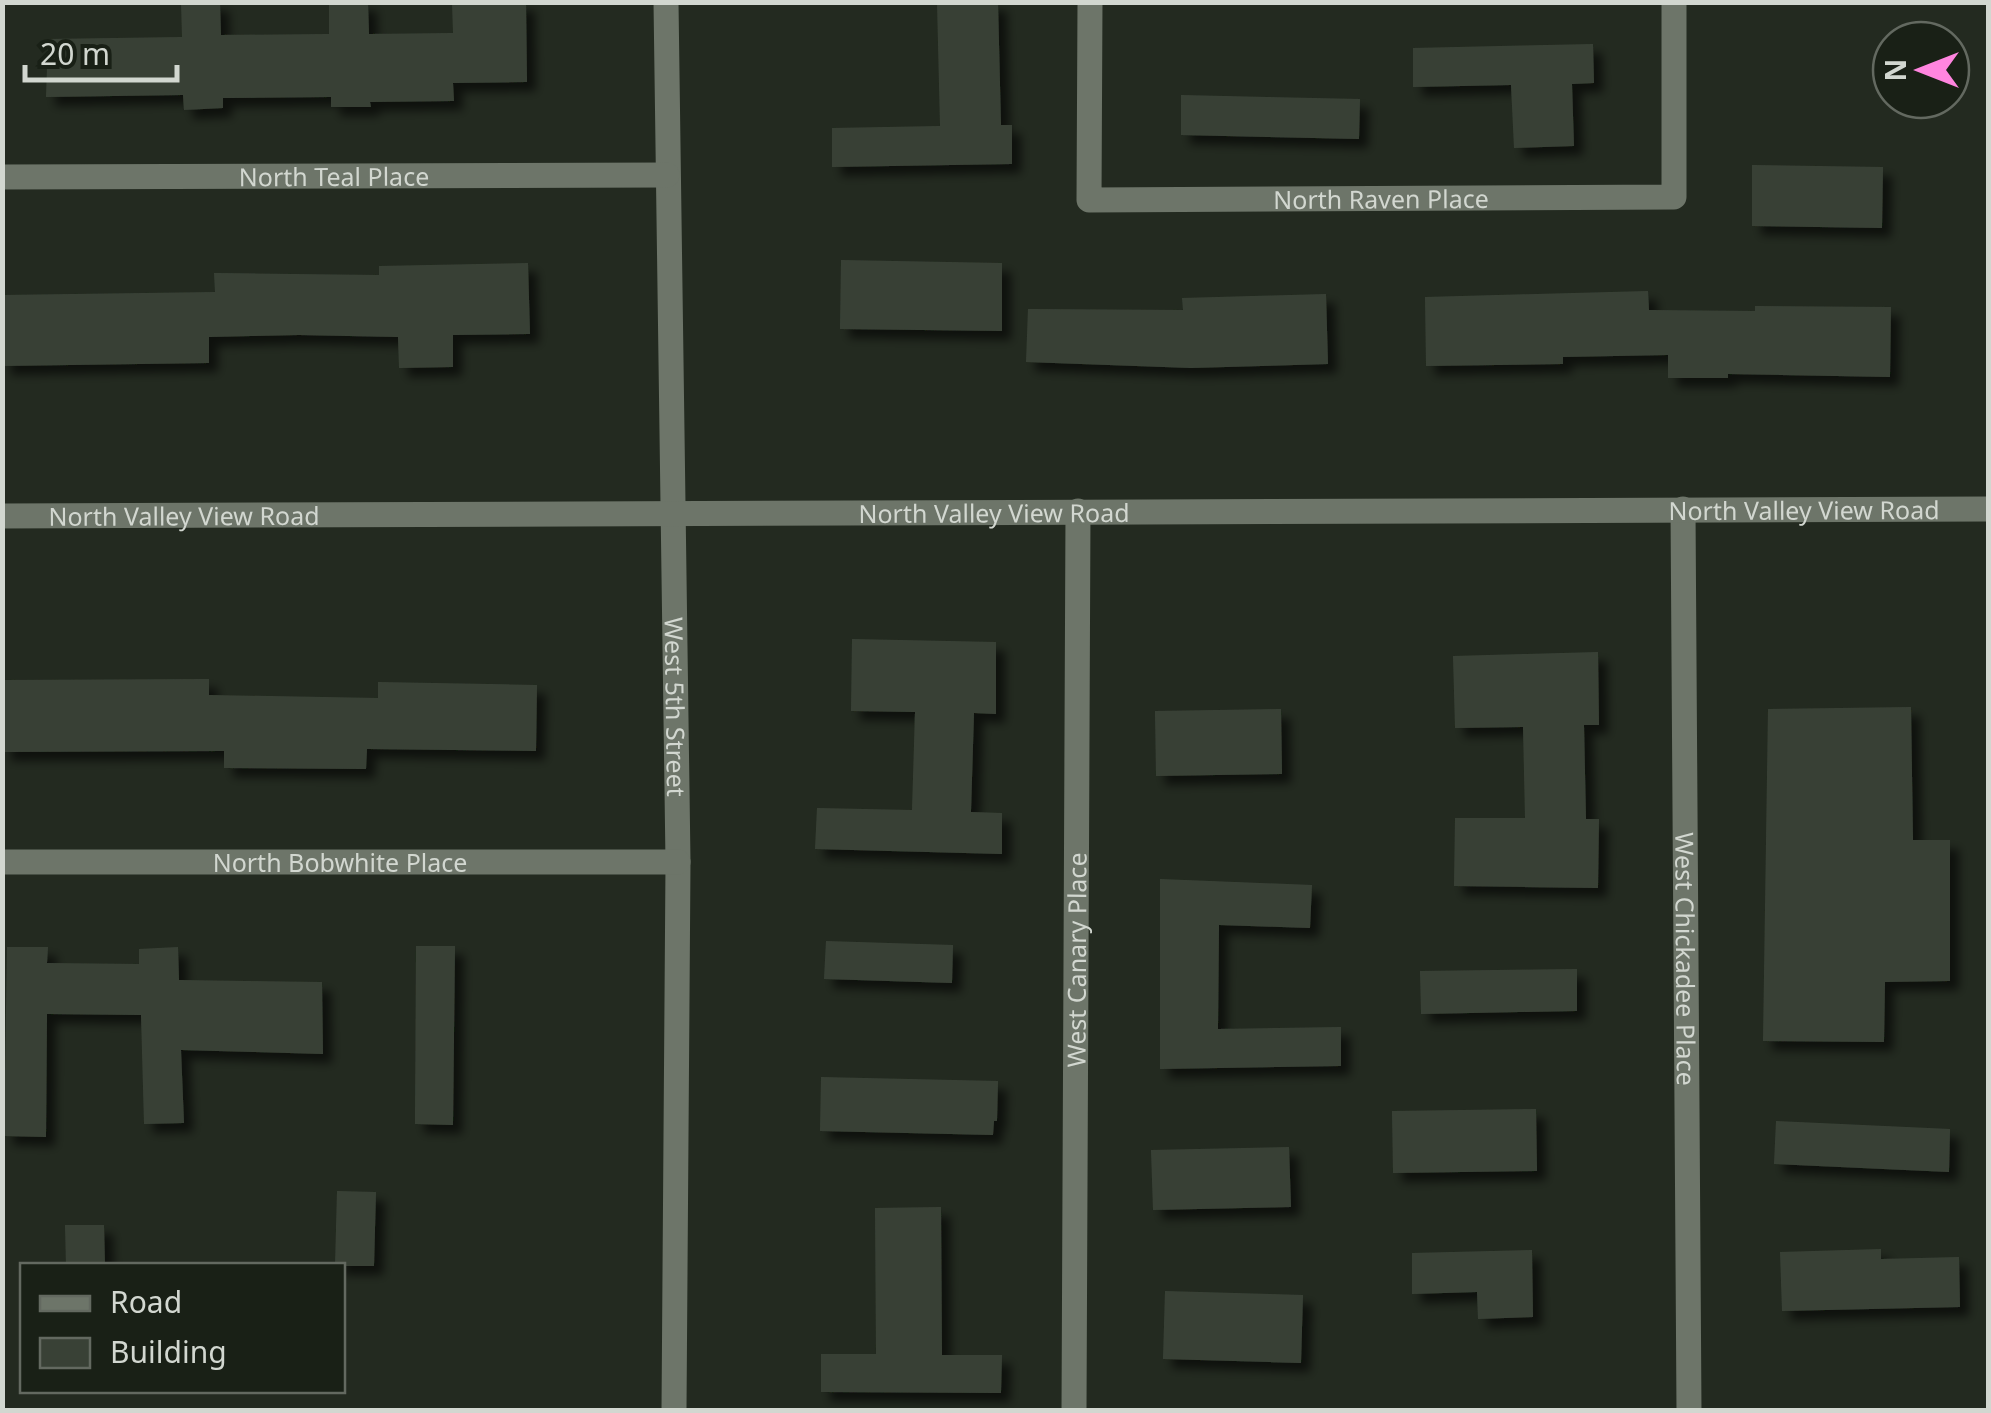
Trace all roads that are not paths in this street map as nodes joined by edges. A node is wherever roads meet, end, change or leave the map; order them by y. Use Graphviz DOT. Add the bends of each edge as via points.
graph roads {
  1 [pos="666,2"];
  2 [pos="1090,2"];
  3 [pos="1674,2"];
  4 [pos="666,175"];
  5 [pos="2,177"];
  6 [pos="1988,508"];
  7 [pos="1683,510"];
  8 [pos="1078,511"];
  9 [pos="675,515"];
  10 [pos="2,516"];
  11 [pos="2,862"];
  12 [pos="678,862"];
  13 [pos="674,1410"];
  14 [pos="1074,1410"];
  15 [pos="1689,1410"];
  1 -- 4 [label="street, West 5th Street"];
  2 -- 3 [label="street, North Raven Place" via="1090,200 1674,197"];
  4 -- 5 [label="street, North Teal Place"];
  4 -- 9 [label="street, West 5th Street"];
  6 -- 7 [label="street, North Valley View Road"];
  7 -- 8 [label="street, North Valley View Road"];
  7 -- 15 [label="street, West Chickadee Place"];
  8 -- 9 [label="street, North Valley View Road"];
  8 -- 14 [label="street, West Canary Place"];
  9 -- 10 [label="street, North Valley View Road"];
  9 -- 12 [label="street, West 5th Street"];
  11 -- 12 [label="street, North Bobwhite Place"];
  12 -- 13 [label="street, West 5th Street"];
}
